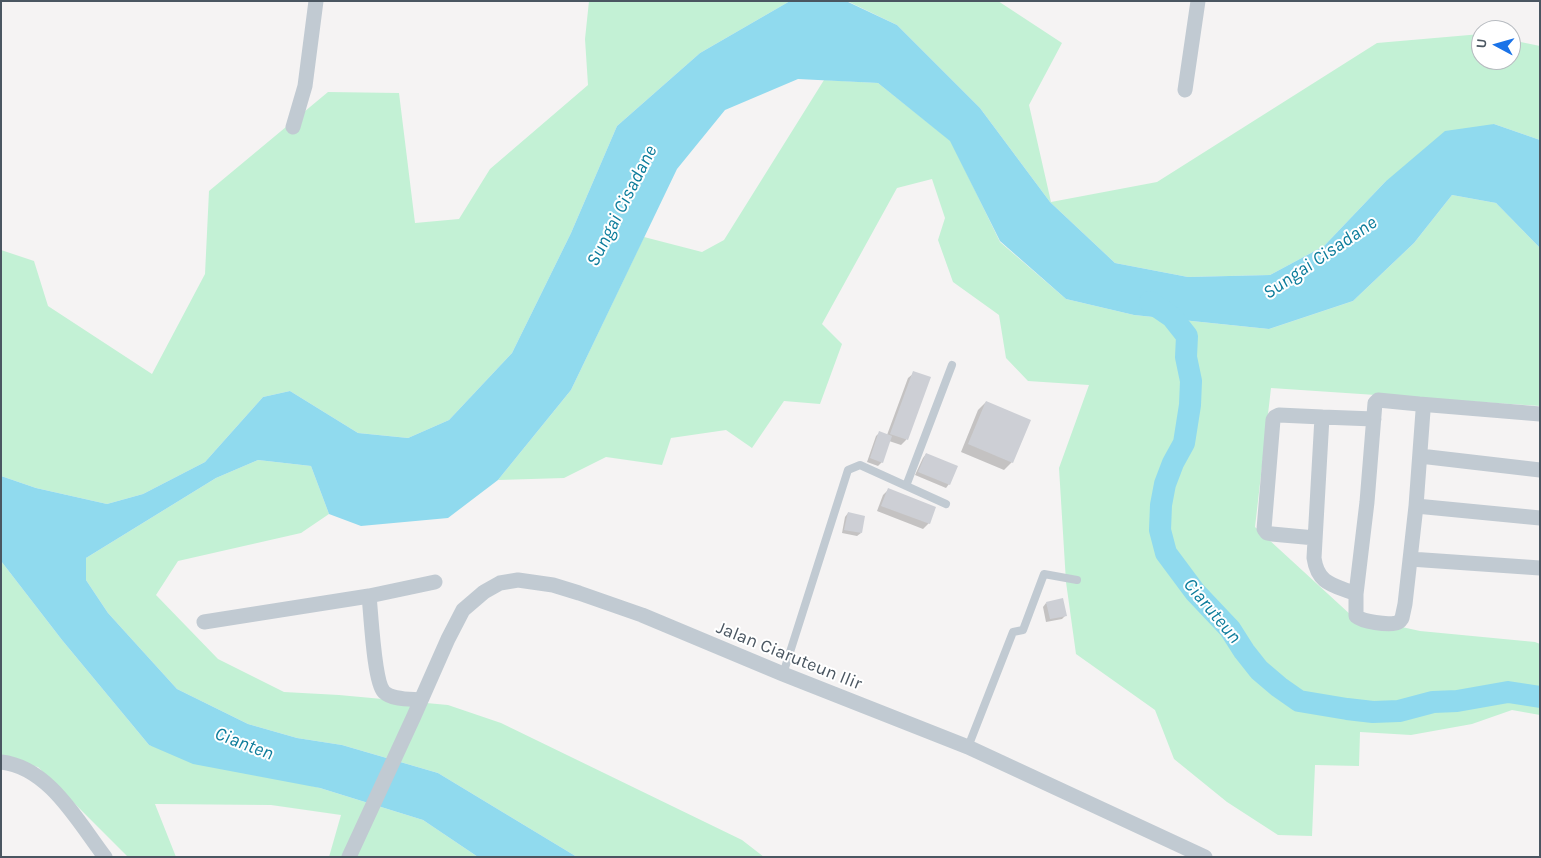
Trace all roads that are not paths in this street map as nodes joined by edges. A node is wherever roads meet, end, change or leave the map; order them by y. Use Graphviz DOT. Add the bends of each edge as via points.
graph roads {
  1 [pos="316,1"];
  2 [pos="1198,1"];
  3 [pos="1185,90"];
  4 [pos="294,127"];
  5 [pos="952,365"];
  6 [pos="1419,404"];
  7 [pos="1540,414"];
  8 [pos="1322,417"];
  9 [pos="1374,419"];
  10 [pos="1420,456"];
  11 [pos="1540,470"];
  12 [pos="906,486"];
  13 [pos="946,504"];
  14 [pos="1416,506"];
  15 [pos="1540,518"];
  16 [pos="1315,538"];
  17 [pos="1410,559"];
  18 [pos="1540,568"];
  19 [pos="1077,580"];
  20 [pos="435,582"];
  21 [pos="1356,594"];
  22 [pos="369,596"];
  23 [pos="204,622"];
  24 [pos="783,674"];
  25 [pos="422,700"];
  26 [pos="968,747"];
  27 [pos="1,762"];
  28 [pos="1196,855"];
  29 [pos="105,857"];
  30 [pos="349,857"];
  1 -- 4 [label="street" via="305,86"];
  2 -- 3 [label="street"];
  5 -- 12 [label="lane"];
  6 -- 7 [label="street"];
  6 -- 9 [label="street" via="1378,400"];
  6 -- 10 [label="street" via="1423,411"];
  8 -- 9 [label="street"];
  8 -- 16 [label="street"];
  8 -- 16 [label="street" via="1279,415 1273,420 1264,529 1272,534"];
  9 -- 21 [label="street"];
  10 -- 11 [label="street"];
  10 -- 14 [label="street"];
  12 -- 13 [label="lane"];
  12 -- 24 [label="lane" via="860,465 848,470"];
  14 -- 15 [label="street"];
  14 -- 17 [label="street"];
  16 -- 21 [label="street" via="1314,558 1322,578"];
  17 -- 18 [label="street"];
  17 -- 21 [label="street" via="1400,621 1360,620 1356,616"];
  19 -- 26 [label="lane" via="1044,574 1023,630 1013,632"];
  20 -- 22 [label="street"];
  22 -- 23 [label="street"];
  22 -- 25 [label="street" via="380,686 390,695"];
  24 -- 25 [label="street, Jalan Ciaruteun Ilir" via="642,615 579,593 518,580 500,583 463,610"];
  24 -- 26 [label="street, Jalan Ciaruteun Ilir"];
  25 -- 30 [label="street, Jalan Ciaruteun Ilir"];
  26 -- 28 [label="street, Jalan Ciaruteun Ilir"];
  27 -- 29 [label="street" via="21,767 54,790"];
}
